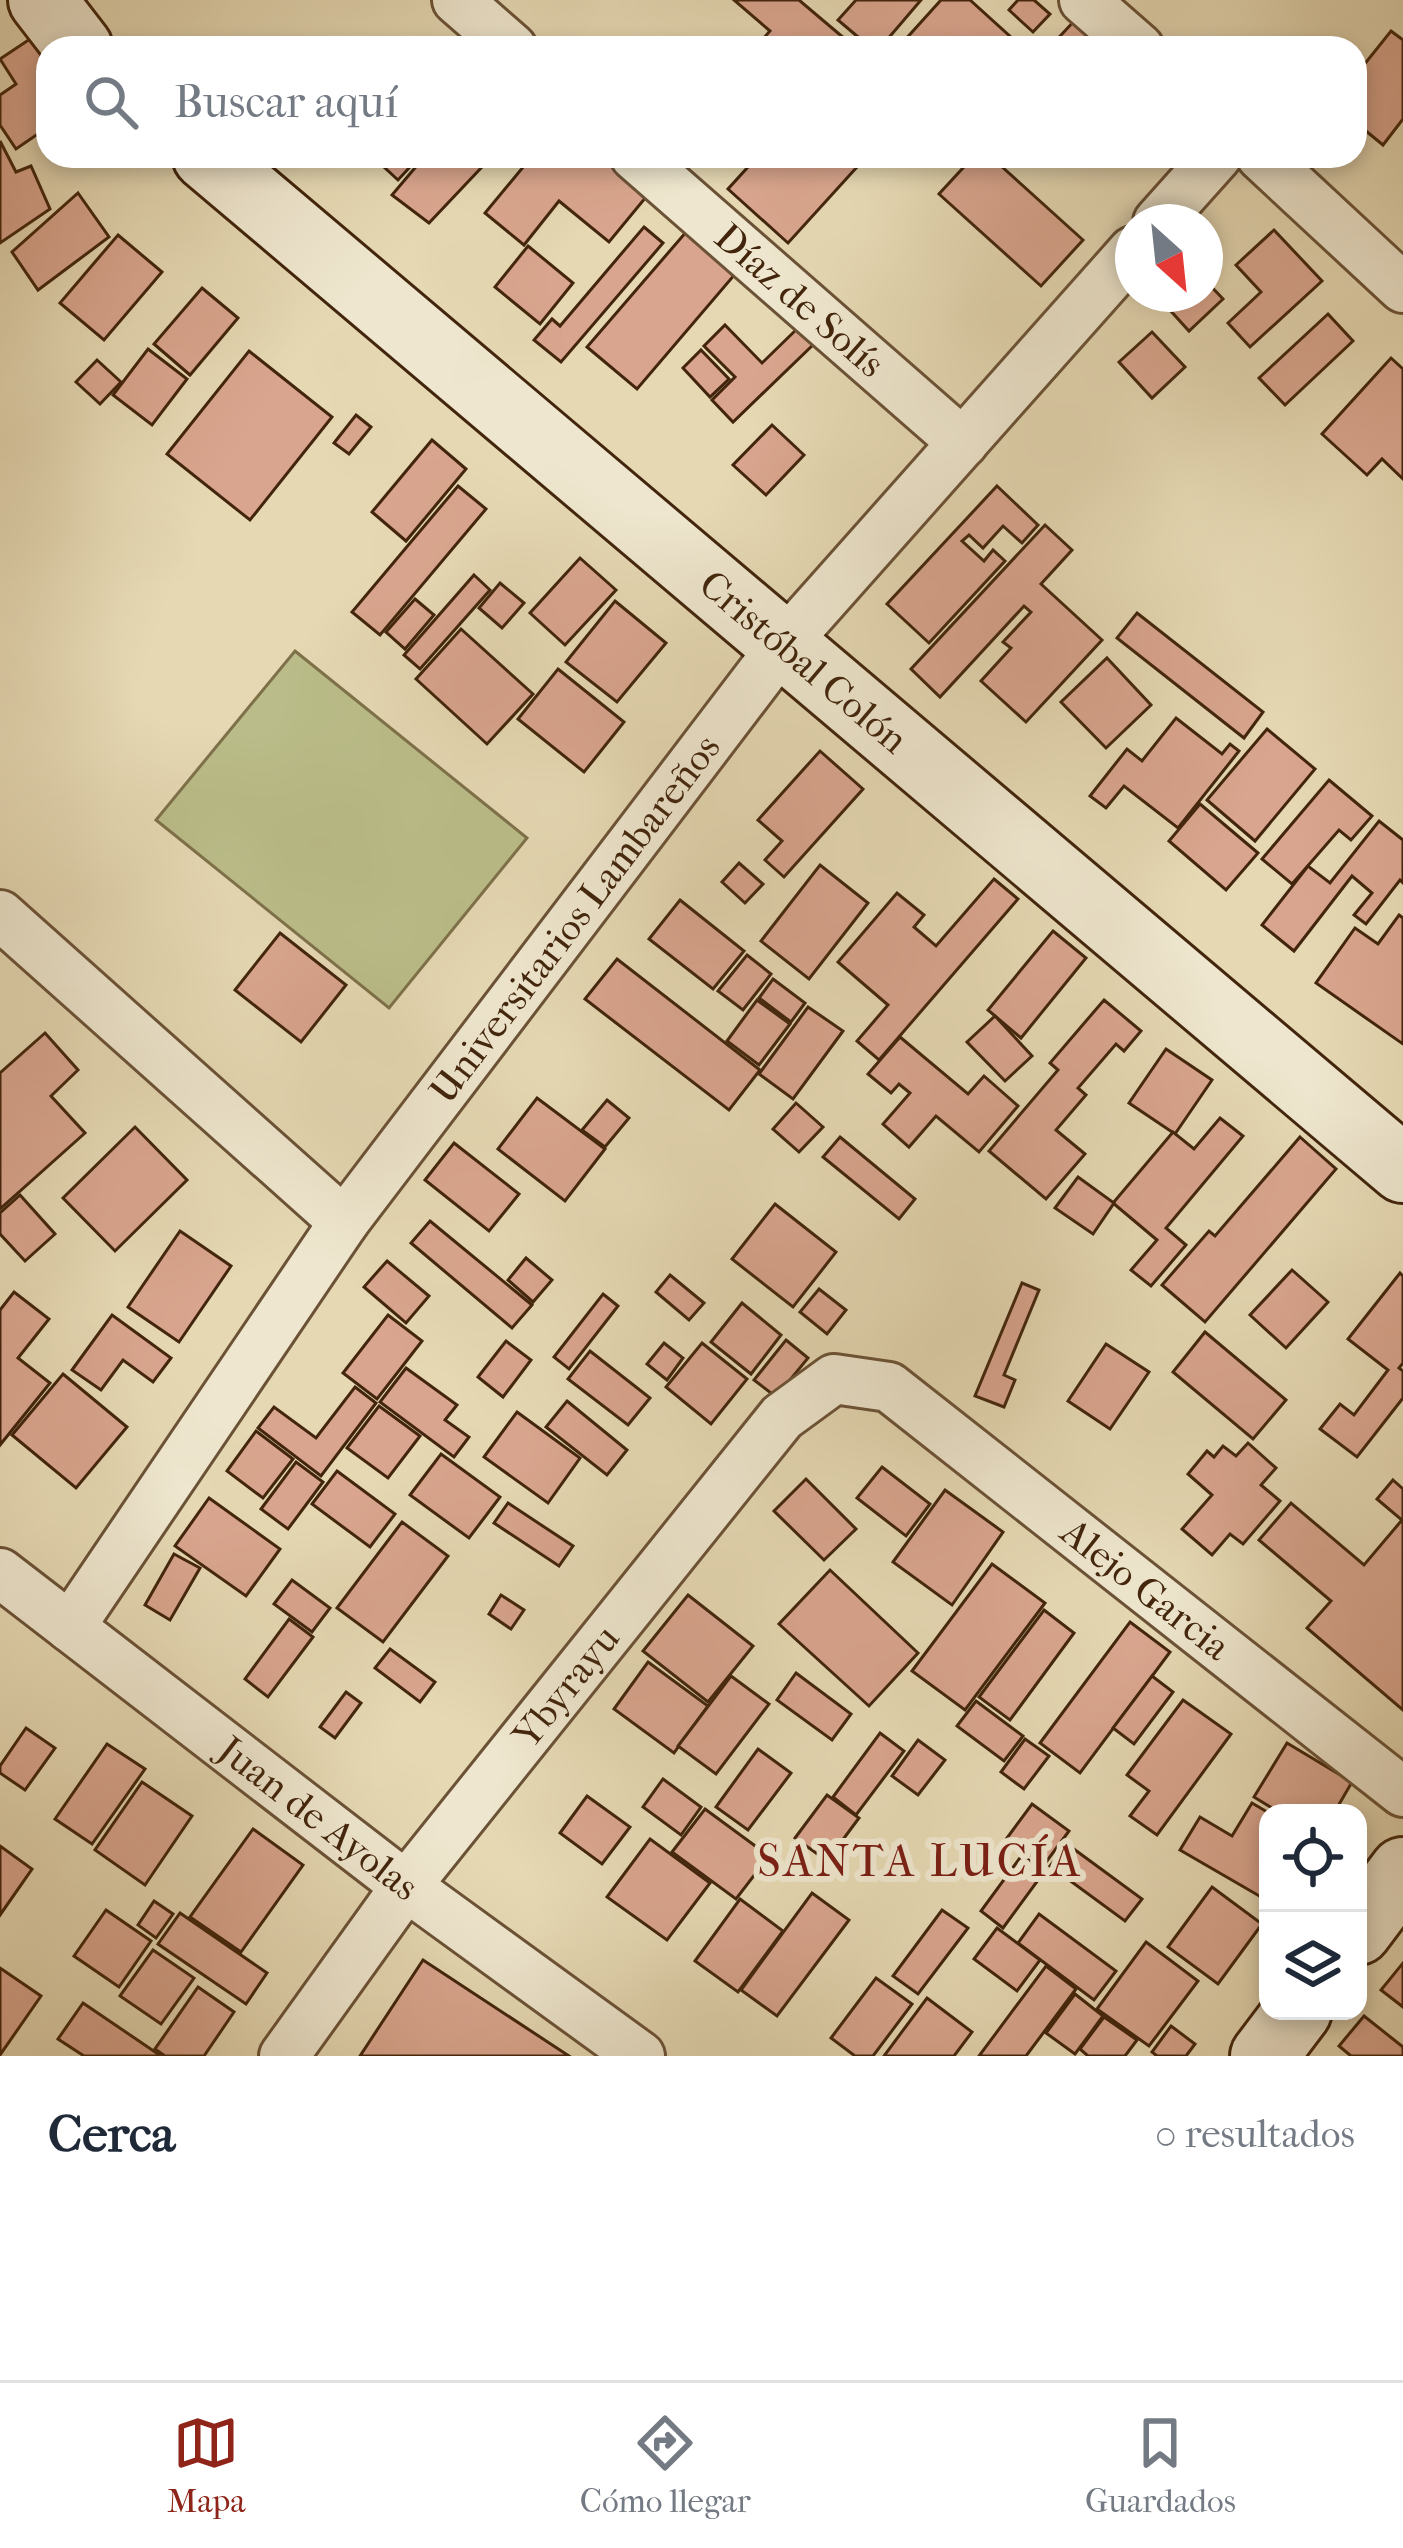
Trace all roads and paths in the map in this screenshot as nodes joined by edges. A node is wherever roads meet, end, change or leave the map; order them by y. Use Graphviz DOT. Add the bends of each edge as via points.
graph roads {
  1 [pos="42,0"];
  2 [pos="457,0"];
  3 [pos="1084,0"];
  4 [pos="70,36"];
  5 [pos="498,36"];
  6 [pos="1125,36"];
  7 [pos="220,168"];
  8 [pos="649,168"];
  9 [pos="1206,168"];
  10 [pos="1274,168"];
  11 [pos="1175,204"];
  12 [pos="1115,271"];
  13 [pos="1403,288"];
  14 [pos="963,443"];
  15 [pos="783,645"];
  16 [pos="0,915"];
  17 [pos="1403,1169"];
  18 [pos="344,1222"];
  19 [pos="889,1387"];
  20 [pos="0,1574"];
  21 [pos="70,1628"];
  22 [pos="1403,1792"];
  23 [pos="1403,1871"];
  24 [pos="406,1886"];
  25 [pos="1367,1919"];
  26 [pos="1291,2020"];
  27 [pos="284,2056"];
  28 [pos="640,2056"];
  29 [pos="1264,2056"];
  1 -- 4 [label="street"];
  2 -- 5 [label="street"];
  3 -- 6 [label="street"];
  7 -- 15 [label="street, Cristóbal Colón"];
  8 -- 14 [label="street, Díaz de Solís"];
  9 -- 11 [label="street"];
  10 -- 13 [label="street"];
  12 -- 14 [label="street, Universitarios Lambareños"];
  14 -- 15 [label="street, Universitarios Lambareños"];
  15 -- 17 [label="street, Cristóbal Colón"];
  15 -- 18 [label="street, Universitarios Lambareños"];
  16 -- 18 [label="street"];
  18 -- 21 [label="street, Universitarios Lambareños"];
  19 -- 22 [label="street, Alejo Garcia"];
  19 -- 24 [label="street, Ybyrayu" via="834,1379 782,1417"];
  20 -- 21 [label="street, Juan de Ayolas"];
  21 -- 24 [label="street, Juan de Ayolas"];
  23 -- 25 [label="street"];
  24 -- 27 [label="street, Ybyrayu"];
  24 -- 28 [label="street, Juan de Ayolas"];
  26 -- 29 [label="street"];
}
